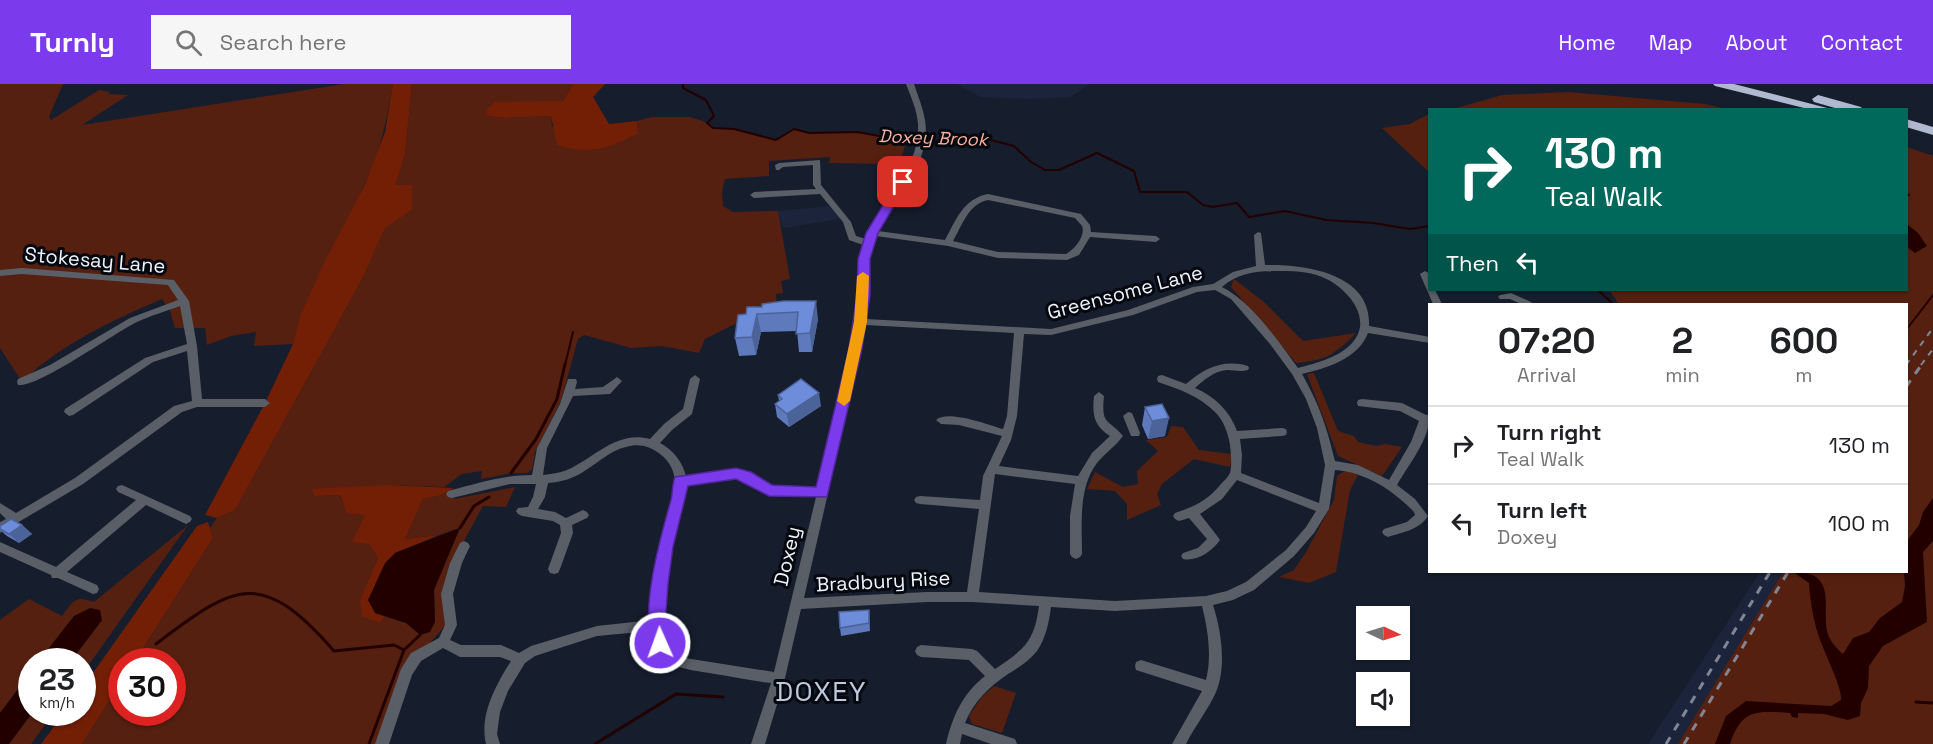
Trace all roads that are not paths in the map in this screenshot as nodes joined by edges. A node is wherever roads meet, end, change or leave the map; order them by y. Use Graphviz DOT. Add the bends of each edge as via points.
graph roads {
  1 [pos="910,84"];
  2 [pos="1719,84"];
  3 [pos="1750,84"];
  4 [pos="1821,108"];
  5 [pos="1849,108"];
  6 [pos="1908,124"];
  7 [pos="1933,131"];
  8 [pos="1908,132"];
  9 [pos="1933,138"];
  10 [pos="779,168"];
  11 [pos="823,191"];
  12 [pos="754,195"];
  13 [pos="872,233"];
  14 [pos="1087,234"];
  15 [pos="1258,235"];
  16 [pos="1156,238"];
  17 [pos="868,243"];
  18 [pos="948,243"];
  19 [pos="1261,268"];
  20 [pos="0,273"];
  21 [pos="1425,274"];
  22 [pos="1428,282"];
  23 [pos="1216,287"];
  24 [pos="1507,296"];
  25 [pos="184,301"];
  26 [pos="1525,303"];
  27 [pos="861,322"];
  28 [pos="1366,329"];
  29 [pos="1019,332"];
  30 [pos="1428,340"];
  31 [pos="192,346"];
  32 [pos="54,367"];
  33 [pos="1244,368"];
  34 [pos="64,372"];
  35 [pos="1296,372"];
  36 [pos="695,379"];
  37 [pos="1162,379"];
  38 [pos="617,381"];
  39 [pos="22,382"];
  40 [pos="1189,387"];
  41 [pos="1099,396"];
  42 [pos="197,403"];
  43 [pos="265,403"];
  44 [pos="1362,403"];
  45 [pos="69,412"];
  46 [pos="1128,416"];
  47 [pos="1427,419"];
  48 [pos="941,420"];
  49 [pos="1135,432"];
  50 [pos="1282,432"];
  51 [pos="1008,434"];
  52 [pos="1235,435"];
  53 [pos="653,443"];
  54 [pos="1330,465"];
  55 [pos="992,469"];
  56 [pos="1234,475"];
  57 [pos="540,480"];
  58 [pos="680,481"];
  59 [pos="1081,481"];
  60 [pos="1390,487"];
  61 [pos="122,489"];
  62 [pos="822,493"];
  63 [pos="453,494"];
  64 [pos="144,500"];
  65 [pos="920,500"];
  66 [pos="984,505"];
  67 [pos="0,507"];
  68 [pos="1323,509"];
  69 [pos="1192,513"];
  70 [pos="583,515"];
  71 [pos="1179,516"];
  72 [pos="15,519"];
  73 [pos="186,519"];
  74 [pos="566,523"];
  75 [pos="0,528"];
  76 [pos="1388,532"];
  77 [pos="464,546"];
  78 [pos="0,547"];
  79 [pos="1076,554"];
  80 [pos="1187,556"];
  81 [pos="554,569"];
  82 [pos="56,574"];
  83 [pos="93,589"];
  84 [pos="972,597"];
  85 [pos="1206,601"];
  86 [pos="1046,602"];
  87 [pos="796,604"];
  88 [pos="657,625"];
  89 [pos="443,642"];
  90 [pos="921,651"];
  91 [pos="520,659"];
  92 [pos="1141,666"];
  93 [pos="994,676"];
  94 [pos="779,678"];
  95 [pos="1211,688"];
  96 [pos="957,726"];
  97 [pos="382,744"];
  98 [pos="493,744"];
  99 [pos="758,744"];
  100 [pos="953,744"];
  101 [pos="1010,744"];
  102 [pos="1179,744"];
  1 -- 13 [label="street, Doxey" via="922,121 921,147"];
  2 -- 4 [label="highway"];
  3 -- 5 [label="highway"];
  6 -- 7 [label="highway"];
  8 -- 9 [label="highway"];
  10 -- 11 [label="street" via="817,162 817,185"];
  11 -- 12 [label="street"];
  11 -- 17 [label="street" via="847,222 852,238"];
  13 -- 17 [label="street, Doxey"];
  13 -- 18 [label="street"];
  14 -- 16 [label="street"];
  14 -- 18 [label="street" via="1076,253 1067,257 998,255"];
  14 -- 18 [label="street" via="1086,225 1078,216 979,197 972,201"];
  15 -- 19 [label="street"];
  17 -- 27 [label="street, Doxey"];
  19 -- 23 [label="street" via="1230,276"];
  19 -- 28 [label="street" via="1306,271 1341,283 1361,306"];
  20 -- 25 [label="street, Stokesay Lane" via="22,271 171,282"];
  21 -- 22 [label="street"];
  23 -- 29 [label="street, Greensome Lane" via="1196,289 1130,313 1064,330"];
  23 -- 35 [label="street, Greensome Lane" via="1234,297"];
  24 -- 26 [label="street"];
  25 -- 31 [label="street"];
  25 -- 32 [label="street" via="133,320"];
  27 -- 29 [label="street, Greensome Lane"];
  27 -- 62 [label="street, Doxey"];
  28 -- 30 [label="street"];
  28 -- 35 [label="street" via="1344,355"];
  29 -- 51 [label="street"];
  31 -- 42 [label="street"];
  31 -- 45 [label="street" via="149,360"];
  32 -- 34 [label="street"];
  32 -- 39 [label="street"];
  33 -- 40 [label="street" via="1225,365 1209,370"];
  35 -- 54 [label="street, Greensome Lane" via="1322,428"];
  36 -- 53 [label="street" via="688,411"];
  37 -- 40 [label="street"];
  38 -- 57 [label="street" via="606,391 570,387 542,448"];
  40 -- 52 [label="street" via="1219,411"];
  41 -- 59 [label="street" via="1097,415 1102,427 1118,436 1087,465"];
  42 -- 43 [label="street"];
  42 -- 72 [label="street" via="178,409 79,481"];
  44 -- 47 [label="street" via="1402,407"];
  46 -- 49 [label="street"];
  47 -- 60 [label="street"];
  48 -- 51 [label="street"];
  50 -- 52 [label="street"];
  51 -- 55 [label="street"];
  52 -- 56 [label="street" via="1238,454"];
  53 -- 57 [label="street" via="622,443 577,471"];
  53 -- 58 [label="street" via="670,456"];
  54 -- 60 [label="street" via="1352,467"];
  54 -- 68 [label="street, Greensome Lane"];
  55 -- 59 [label="street"];
  55 -- 66 [label="street"];
  56 -- 68 [label="street"];
  56 -- 69 [label="street" via="1216,499"];
  57 -- 63 [label="street" via="471,483"];
  57 -- 74 [label="street" via="539,497 526,512"];
  58 -- 62 [label="street" via="736,473 769,490"];
  58 -- 88 [label="street" via="665,547"];
  59 -- 79 [label="street"];
  60 -- 76 [label="street" via="1419,508 1422,516 1411,525"];
  61 -- 64 [label="street"];
  62 -- 87 [label="street, Doxey"];
  64 -- 73 [label="street"];
  64 -- 82 [label="street"];
  65 -- 66 [label="street"];
  66 -- 84 [label="street"];
  67 -- 72 [label="street"];
  68 -- 85 [label="street, Greensome Lane" via="1290,554 1268,572 1239,591"];
  69 -- 71 [label="street"];
  69 -- 80 [label="street" via="1214,540 1202,551"];
  70 -- 74 [label="street"];
  72 -- 75 [label="street"];
  74 -- 81 [label="street" via="567,533"];
  77 -- 89 [label="street" via="447,594 451,626"];
  78 -- 82 [label="street"];
  82 -- 83 [label="street"];
  84 -- 86 [label="street, Greensome Lane"];
  84 -- 87 [label="street, Bradbury Rise"];
  85 -- 86 [label="street, Greensome Lane" via="1115,606"];
  85 -- 95 [label="street" via="1214,622"];
  86 -- 93 [label="street" via="1043,623 1032,646 1017,662"];
  87 -- 94 [label="street, Doxey"];
  88 -- 91 [label="street" via="597,631"];
  88 -- 94 [label="street" via="660,643 675,660"];
  89 -- 91 [label="street" via="460,651 494,650"];
  89 -- 97 [label="street" via="416,657 406,673"];
  90 -- 93 [label="street" via="972,655"];
  91 -- 98 [label="street" via="491,716"];
  92 -- 95 [label="street"];
  93 -- 96 [label="street" via="972,696"];
  94 -- 99 [label="street, Doxey"];
  95 -- 102 [label="street"];
  96 -- 100 [label="street"];
  96 -- 101 [label="street"];
}
